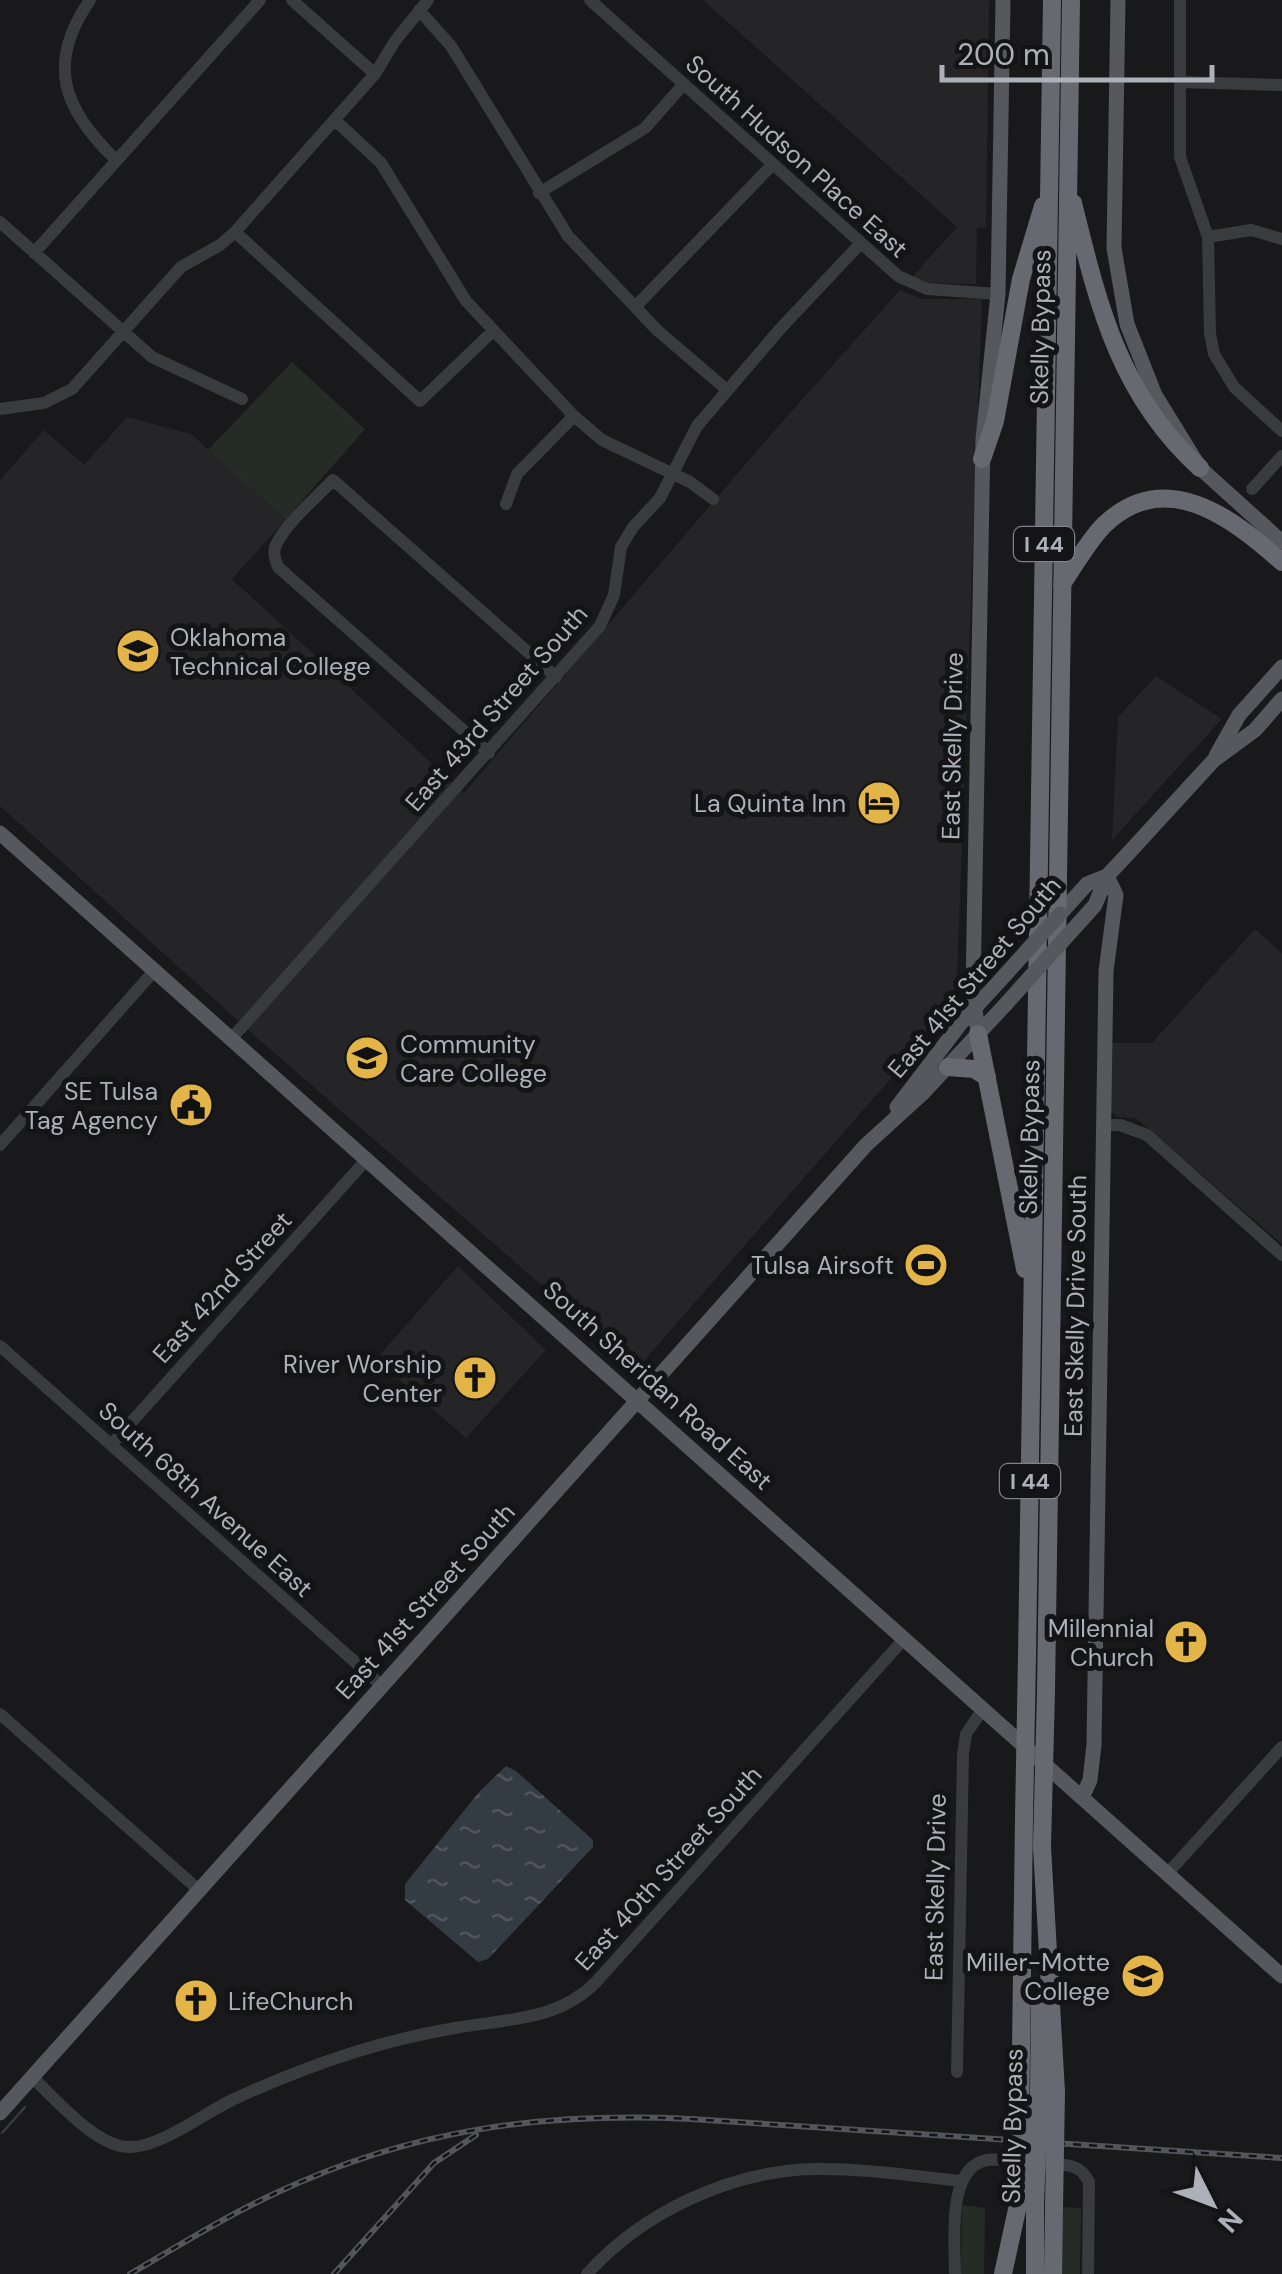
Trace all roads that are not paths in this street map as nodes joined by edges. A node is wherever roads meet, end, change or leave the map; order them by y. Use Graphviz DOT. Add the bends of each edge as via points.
graph roads {
  1 [pos="90,0"];
  2 [pos="260,0"];
  3 [pos="292,0"];
  4 [pos="590,0"];
  5 [pos="1004,0"];
  6 [pos="1052,0"];
  7 [pos="1071,0"];
  8 [pos="1118,0"];
  9 [pos="1180,0"];
  10 [pos="423,5"];
  11 [pos="375,74"];
  12 [pos="1180,82"];
  13 [pos="684,85"];
  14 [pos="1282,85"];
  15 [pos="335,120"];
  16 [pos="116,160"];
  17 [pos="773,164"];
  18 [pos="1058,179"];
  19 [pos="539,193"];
  20 [pos="0,222"];
  21 [pos="234,232"];
  22 [pos="1208,237"];
  23 [pos="1282,239"];
  24 [pos="861,243"];
  25 [pos="34,252"];
  26 [pos="998,294"];
  27 [pos="635,307"];
  28 [pos="493,332"];
  29 [pos="124,333"];
  30 [pos="727,390"];
  31 [pos="242,399"];
  32 [pos="0,409"];
  33 [pos="574,416"];
  34 [pos="1282,431"];
  35 [pos="1282,456"];
  36 [pos="982,459"];
  37 [pos="1200,468"];
  38 [pos="673,474"];
  39 [pos="1252,489"];
  40 [pos="713,499"];
  41 [pos="506,504"];
  42 [pos="1282,542"];
  43 [pos="1282,562"];
  44 [pos="1062,585"];
  45 [pos="1282,667"];
  46 [pos="556,677"];
  47 [pos="1282,699"];
  48 [pos="489,753"];
  49 [pos="1214,760"];
  50 [pos="0,833"];
  51 [pos="1107,876"];
  52 [pos="155,970"];
  53 [pos="976,1007"];
  54 [pos="978,1034"];
  55 [pos="232,1038"];
  56 [pos="948,1067"];
  57 [pos="987,1077"];
  58 [pos="888,1122"];
  59 [pos="1103,1125"];
  60 [pos="0,1145"];
  61 [pos="367,1159"];
  62 [pos="1282,1256"];
  63 [pos="1032,1304"];
  64 [pos="0,1346"];
  65 [pos="639,1401"];
  66 [pos="111,1445"];
  67 [pos="904,1639"];
  68 [pos="382,1686"];
  69 [pos="983,1709"];
  70 [pos="0,1714"];
  71 [pos="1282,1747"];
  72 [pos="1082,1798"];
  73 [pos="1167,1874"];
  74 [pos="200,1891"];
  75 [pos="1282,1976"];
  76 [pos="957,2072"];
  77 [pos="32,2077"];
  78 [pos="1038,2092"];
  79 [pos="0,2113"];
  80 [pos="961,2181"];
  81 [pos="1036,2206"];
  82 [pos="587,2274"];
  83 [pos="955,2274"];
  84 [pos="1003,2274"];
  85 [pos="1017,2274"];
  86 [pos="1035,2274"];
  87 [pos="1054,2274"];
  88 [pos="1088,2274"];
  1 -- 16 [label="street" via="69,43 66,86 81,123"];
  2 -- 16 [label="street"];
  3 -- 11 [label="street"];
  4 -- 13 [label="street, South Hudson Place East"];
  5 -- 26 [label="main road"];
  6 -- 18 [label="highway, Skelly Bypass / I 44"];
  7 -- 18 [label="highway, Skelly Bypass / I 44"];
  8 -- 37 [label="main road" via="1118,286 1141,364"];
  9 -- 12 [label="street"];
  10 -- 11 [label="street"];
  10 -- 19 [label="street"];
  11 -- 15 [label="street"];
  12 -- 14 [label="street"];
  12 -- 22 [label="street" via="1180,157"];
  13 -- 17 [label="street, South Hudson Place East"];
  13 -- 19 [label="street" via="645,128"];
  15 -- 21 [label="street"];
  15 -- 28 [label="street" via="381,163 466,301"];
  16 -- 25 [label="street"];
  17 -- 24 [label="street, South Hudson Place East"];
  17 -- 27 [label="street"];
  18 -- 36 [label="highway" via="1021,279"];
  18 -- 37 [label="highway" via="1112,343 1156,418"];
  18 -- 44 [label="highway, Skelly Bypass / I 44"];
  18 -- 63 [label="highway, Skelly Bypass / I 44"];
  19 -- 27 [label="street" via="568,236"];
  20 -- 25 [label="street"];
  21 -- 28 [label="street" via="420,401"];
  21 -- 29 [label="street" via="181,267"];
  22 -- 23 [label="street" via="1252,230"];
  22 -- 34 [label="street" via="1214,354 1234,387"];
  24 -- 26 [label="street, South Hudson Place East" via="916,286"];
  24 -- 30 [label="street, East 43rd Street South"];
  25 -- 29 [label="street"];
  26 -- 36 [label="main road"];
  27 -- 30 [label="street"];
  28 -- 33 [label="street"];
  29 -- 31 [label="street" via="159,362"];
  29 -- 32 [label="street" via="58,398"];
  30 -- 38 [label="street, East 43rd Street South" via="697,426"];
  33 -- 38 [label="street" via="602,440"];
  33 -- 41 [label="street" via="517,474"];
  35 -- 39 [label="street"];
  36 -- 53 [label="main road, East Skelly Drive"];
  37 -- 42 [label="main road"];
  38 -- 40 [label="street"];
  38 -- 46 [label="street, East 43rd Street South" via="621,548 606,618"];
  43 -- 44 [label="highway" via="1221,513 1157,500 1107,522"];
  44 -- 78 [label="highway, Skelly Bypass / I 44, bridge"];
  45 -- 49 [label="main road, East 41st Street South" via="1239,715"];
  46 -- 48 [label="street, East 43rd Street South"];
  46 -- 48 [label="street" via="333,480 275,545 278,567"];
  47 -- 49 [label="main road, East 41st Street South" via="1255,730"];
  48 -- 55 [label="street, East 43rd Street South"];
  49 -- 51 [label="main road, East 41st Street South"];
  50 -- 52 [label="main road, South Sheridan Road East"];
  51 -- 53 [label="main road, East 41st Street South, bridge" via="1087,884"];
  51 -- 54 [label="main road, East 41st Street South, bridge" via="1095,906"];
  51 -- 59 [label="main road, East Skelly Drive South" via="1116,895 1106,971"];
  52 -- 55 [label="main road, South Sheridan Road East"];
  52 -- 60 [label="street"];
  53 -- 54 [label="main road, East Skelly Drive"];
  53 -- 58 [label="main road, East 41st Street South"];
  54 -- 56 [label="main road, East 41st Street South"];
  54 -- 57 [label="highway"];
  55 -- 61 [label="main road, South Sheridan Road East"];
  56 -- 57 [label="highway" via="974,1068"];
  56 -- 58 [label="main road, East 41st Street South"];
  57 -- 63 [label="highway"];
  58 -- 65 [label="main road, East 41st Street South"];
  59 -- 62 [label="street" via="1147,1135"];
  59 -- 72 [label="main road, East Skelly Drive South" via="1094,1744"];
  61 -- 65 [label="main road, South Sheridan Road East"];
  61 -- 66 [label="street, East 42nd Street"];
  63 -- 78 [label="highway, Skelly Bypass / I 44, bridge" via="1024,1816"];
  64 -- 66 [label="street, South 68th Avenue East"];
  65 -- 67 [label="main road, South Sheridan Road East"];
  65 -- 68 [label="main road, East 41st Street South"];
  66 -- 68 [label="street, South 68th Avenue East"];
  67 -- 69 [label="main road, South Sheridan Road East"];
  67 -- 77 [label="street, East 40th Street South" via="575,2002 540,2016 426,2034 340,2057 136,2147 100,2138"];
  68 -- 74 [label="main road, East 41st Street South"];
  69 -- 72 [label="main road, South Sheridan Road East"];
  69 -- 76 [label="street, East Skelly Drive" via="966,1734 963,1754"];
  70 -- 74 [label="street"];
  71 -- 73 [label="street"];
  72 -- 73 [label="main road, South Sheridan Road East"];
  73 -- 75 [label="main road, South Sheridan Road East"];
  74 -- 77 [label="main road, East 41st Street South"];
  77 -- 79 [label="main road, East 41st Street South"];
  78 -- 81 [label="highway, Skelly Bypass / I 44, bridge"];
  80 -- 82 [label="street" via="813,2169 726,2186 642,2226"];
  80 -- 83 [label="street"];
  80 -- 88 [label="street" via="986,2160 1084,2172 1090,2182"];
  81 -- 84 [label="highway"];
  81 -- 85 [label="highway, Skelly Bypass / I 44"];
  81 -- 86 [label="highway, Skelly Bypass / I 44"];
  81 -- 87 [label="highway"];
}
